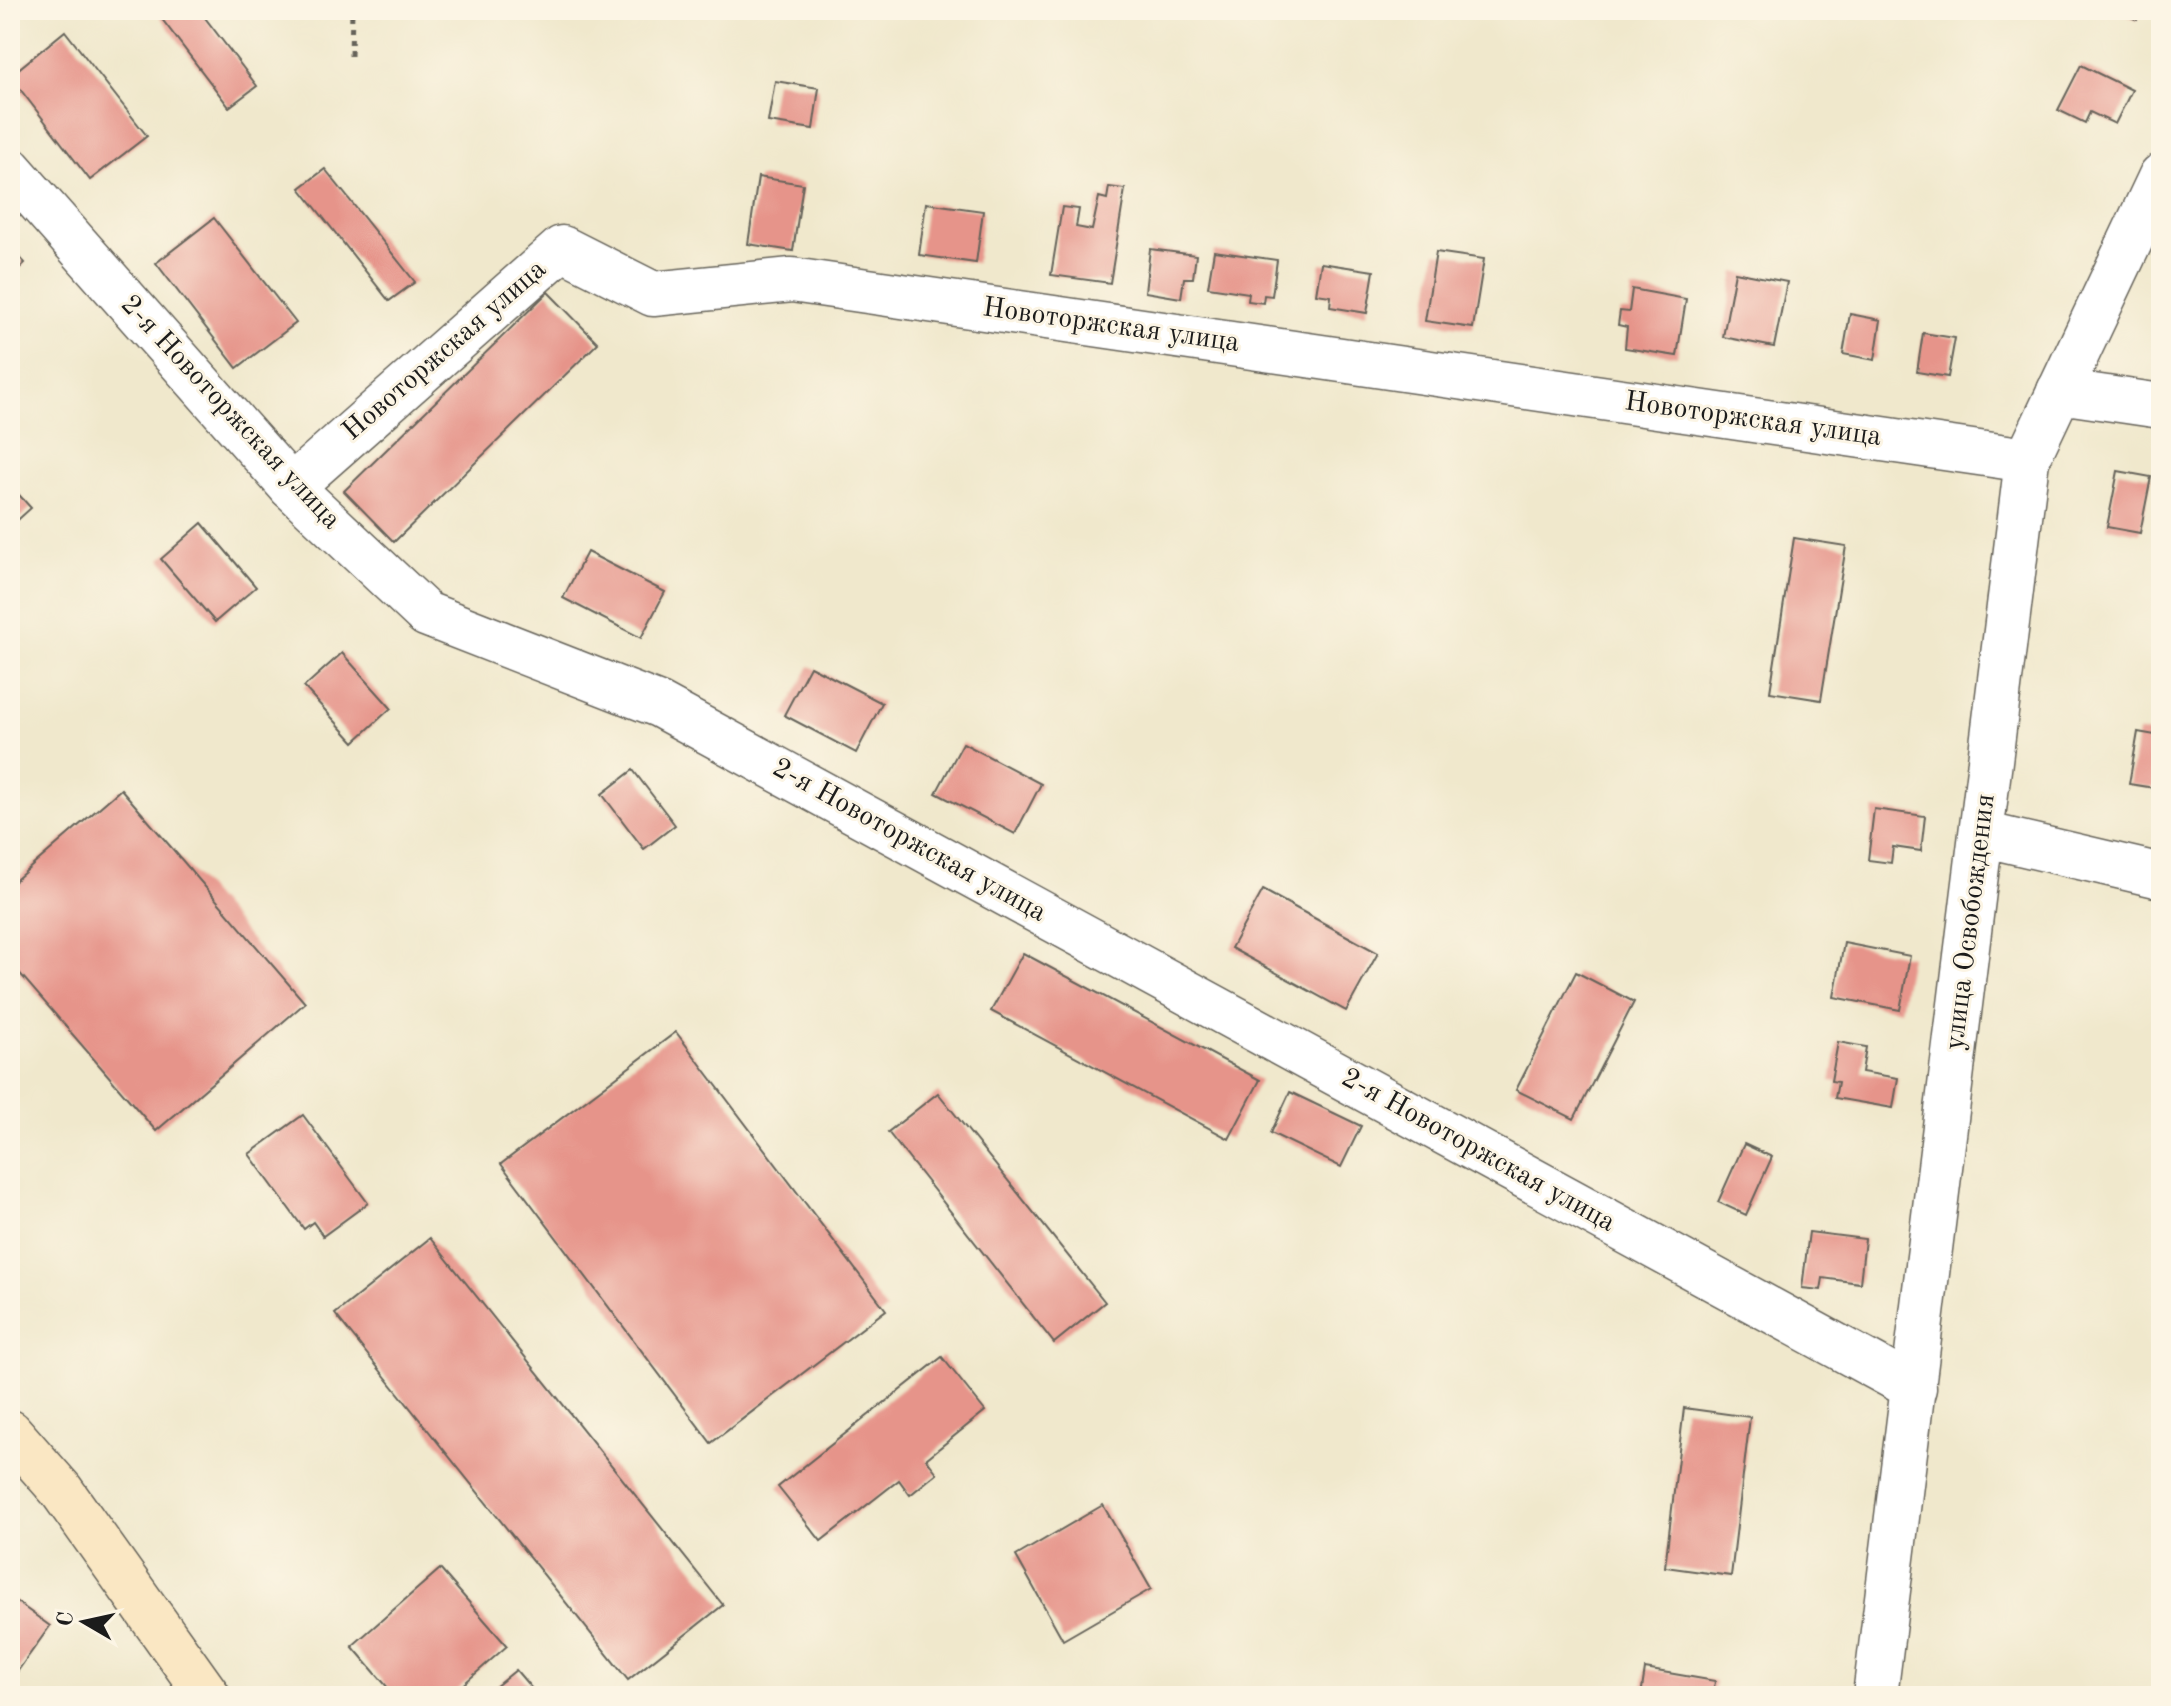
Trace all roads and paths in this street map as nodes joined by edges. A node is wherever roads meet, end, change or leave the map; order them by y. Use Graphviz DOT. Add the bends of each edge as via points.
graph roads {
  1 [pos="352,10"];
  2 [pos="351,56"];
  3 [pos="10,169"];
  4 [pos="2161,176"];
  5 [pos="2059,391"];
  6 [pos="2161,406"];
  7 [pos="2027,460"];
  8 [pos="291,487"];
  9 [pos="1982,834"];
  10 [pos="2161,876"];
  11 [pos="1914,1388"];
  12 [pos="10,1432"];
  13 [pos="208,1696"];
  14 [pos="1875,1696"];
  1 -- 2 [label="path"];
  3 -- 8 [label="street, 2-я Новоторжская улица"];
  4 -- 5 [label="street, улица Освобождения"];
  5 -- 6 [label="street"];
  5 -- 7 [label="street, улица Освобождения"];
  7 -- 8 [label="street, Новоторжская улица" via="792,280 653,294 562,248"];
  7 -- 9 [label="street, улица Освобождения"];
  8 -- 11 [label="street, 2-я Новоторжская улица" via="426,614 659,705"];
  9 -- 10 [label="street"];
  9 -- 11 [label="street, улица Освобождения"];
  11 -- 14 [label="street, улица Освобождения"];
  12 -- 13 [label="street" via="61,1490"];
}
